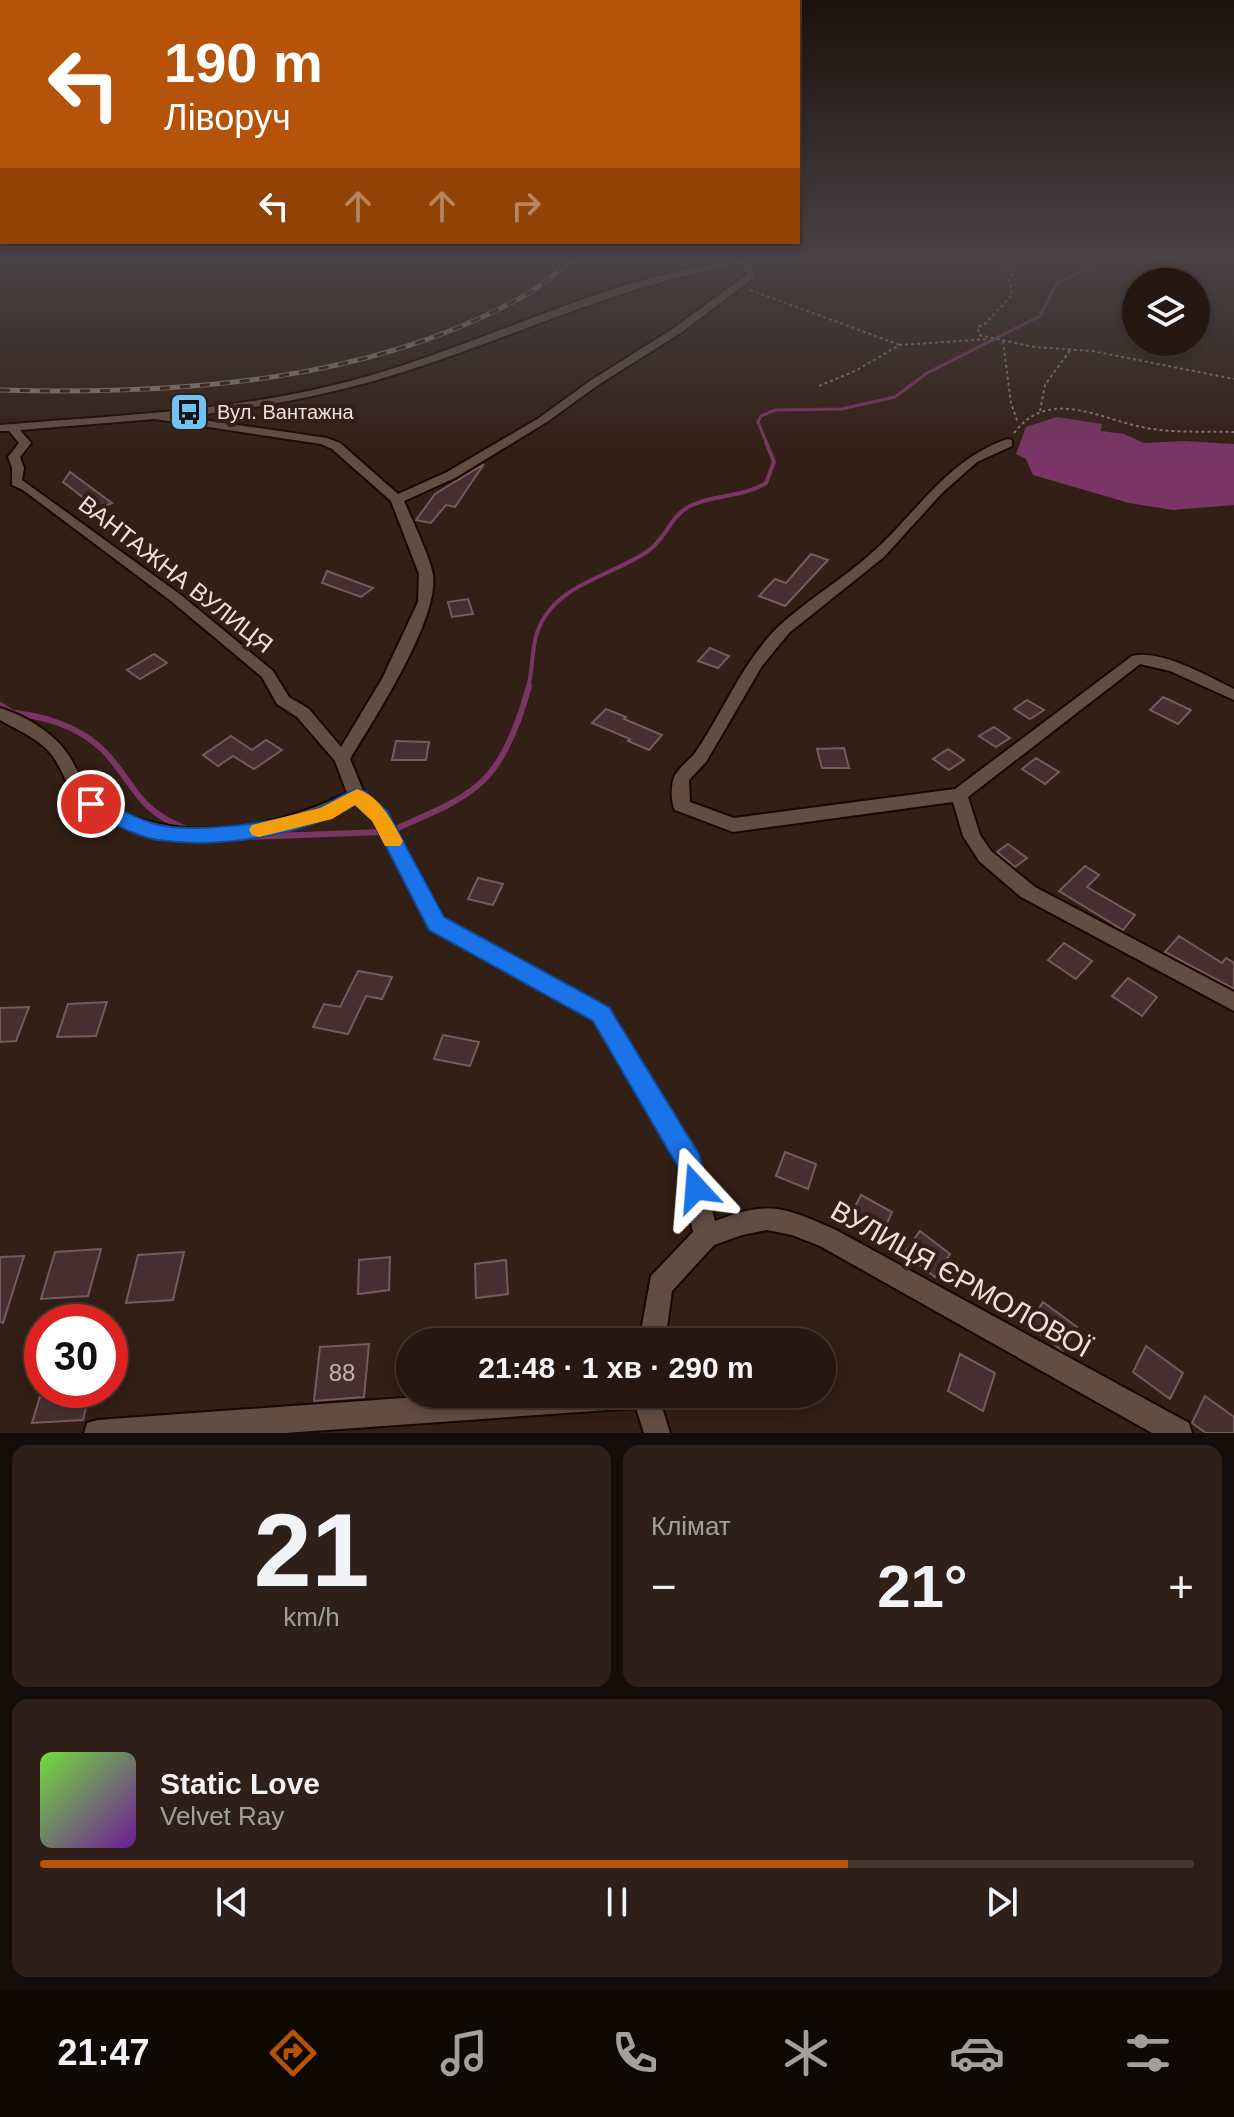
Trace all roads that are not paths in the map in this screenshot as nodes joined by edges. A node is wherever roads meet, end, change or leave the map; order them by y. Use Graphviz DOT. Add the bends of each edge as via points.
graph roads {
  1 [pos="529,324"];
  2 [pos="684,324"];
  3 [pos="150,415"];
  4 [pos="6,427"];
  5 [pos="1008,443"];
  6 [pos="397,499"];
  7 [pos="1234,695"];
  8 [pos="0,713"];
  9 [pos="342,759"];
  10 [pos="959,795"];
  11 [pos="357,796"];
  12 [pos="1234,1002"];
  13 [pos="706,1236"];
  14 [pos="654,1328"];
  15 [pos="454,1408"];
  16 [pos="649,1408"];
  17 [pos="97,1433"];
  18 [pos="114,1433"];
  19 [pos="657,1433"];
  20 [pos="1179,1433"];
  1 -- 3 [label="street" via="337,388"];
  2 -- 6 [label="street" via="543,420 451,475"];
  3 -- 4 [label="street"];
  3 -- 6 [label="street" via="323,441 336,446"];
  4 -- 9 [label="street, ВАНТАЖНА ВУЛИЦЯ" via="25,443 14,457 16,482 176,598 268,674 283,700 303,713"];
  5 -- 10 [label="street" via="973,459 879,554 784,630 681,779 681,806 733,825"];
  6 -- 9 [label="street" via="426,574 425,602 390,679"];
  7 -- 10 [label="street" via="1154,661 1137,659"];
  8 -- 11 [label="street" via="53,745 91,804 157,832 264,829 325,813"];
  9 -- 11 [label="street, ВАНТАЖНА ВУЛИЦЯ"];
  10 -- 12 [label="street" via="972,836 985,856 1028,892"];
  11 -- 13 [label="street, ВАНТАЖНА ВУЛИЦЯ" via="380,816 437,923 601,1014 690,1163"];
  13 -- 14 [label="street" via="660,1285"];
  13 -- 20 [label="street, ВУЛИЦЯ ЄРМОЛОВОЇ" via="758,1216 787,1219"];
  15 -- 18 [label="street"];
  16 -- 19 [label="street"];
  17 -- 18 [label="street"];
}
